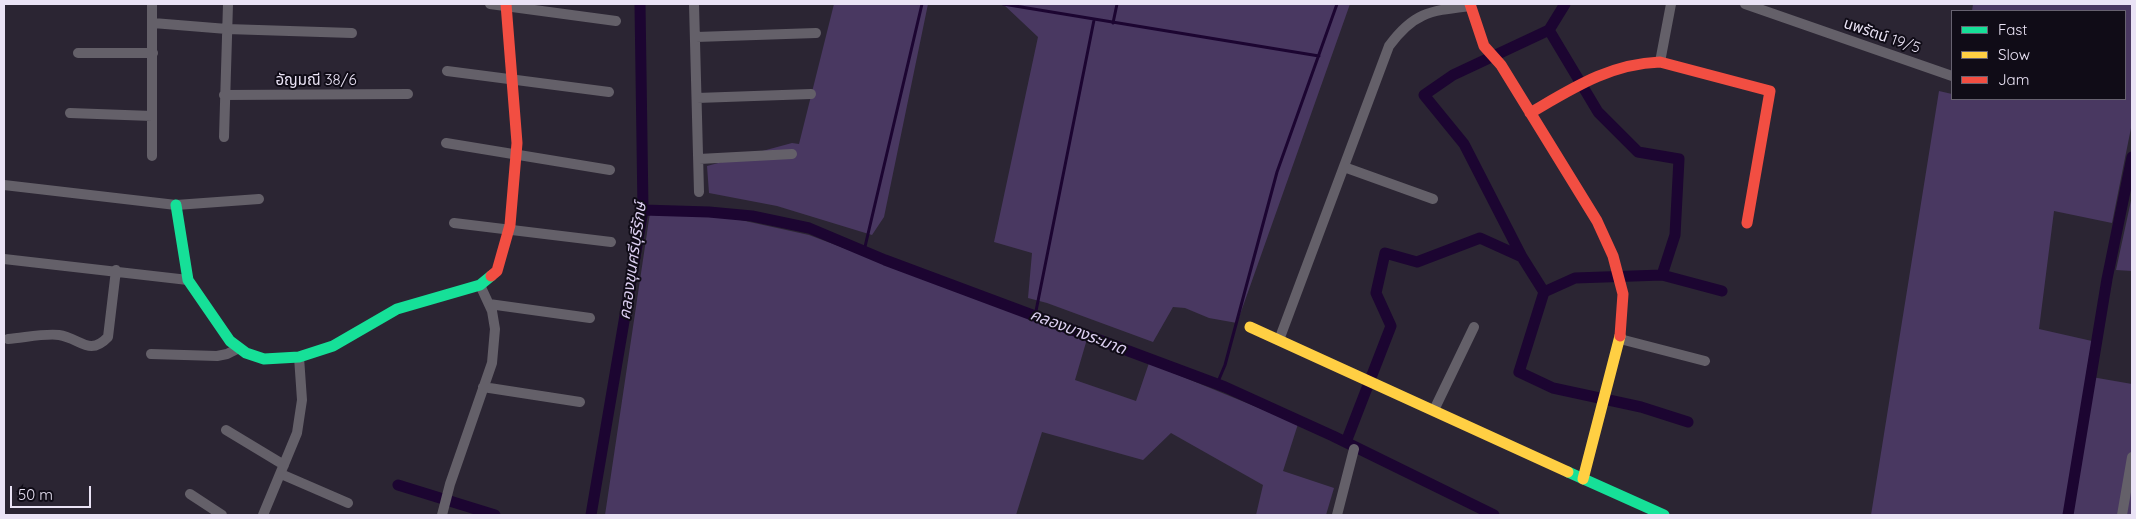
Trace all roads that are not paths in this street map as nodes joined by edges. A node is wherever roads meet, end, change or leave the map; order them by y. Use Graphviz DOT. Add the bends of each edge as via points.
graph roads {
  1 [pos="152,4"];
  2 [pos="228,4"];
  3 [pos="490,4"];
  4 [pos="694,4"];
  5 [pos="1671,4"];
  6 [pos="1745,4"];
  7 [pos="506,5"];
  8 [pos="1470,5"];
  9 [pos="616,21"];
  10 [pos="154,23"];
  11 [pos="227,29"];
  12 [pos="352,33"];
  13 [pos="816,33"];
  14 [pos="696,37"];
  15 [pos="78,53"];
  16 [pos="153,53"];
  17 [pos="1660,62"];
  18 [pos="447,71"];
  19 [pos="1951,76"];
  20 [pos="512,80"];
  21 [pos="608,92"];
  22 [pos="408,94"];
  23 [pos="811,94"];
  24 [pos="224,95"];
  25 [pos="696,98"];
  26 [pos="70,113"];
  27 [pos="1530,113"];
  28 [pos="152,116"];
  29 [pos="224,136"];
  30 [pos="446,143"];
  31 [pos="792,154"];
  32 [pos="516,155"];
  33 [pos="152,156"];
  34 [pos="699,160"];
  35 [pos="1344,167"];
  36 [pos="610,170"];
  37 [pos="4,185"];
  38 [pos="699,192"];
  39 [pos="1433,198"];
  40 [pos="259,199"];
  41 [pos="176,205"];
  42 [pos="454,223"];
  43 [pos="1746,223"];
  44 [pos="508,230"];
  45 [pos="611,242"];
  46 [pos="4,259"];
  47 [pos="116,270"];
  48 [pos="188,280"];
  49 [pos="480,285"];
  50 [pos="489,304"];
  51 [pos="590,318"];
  52 [pos="1250,327"];
  53 [pos="1474,327"];
  54 [pos="1620,338"];
  55 [pos="8,339"];
  56 [pos="1279,340"];
  57 [pos="239,348"];
  58 [pos="151,354"];
  59 [pos="299,357"];
  60 [pos="1705,361"];
  61 [pos="483,387"];
  62 [pos="580,402"];
  63 [pos="1434,410"];
  64 [pos="226,430"];
  65 [pos="1354,449"];
  66 [pos="2132,456"];
  67 [pos="282,470"];
  68 [pos="1583,479"];
  69 [pos="190,494"];
  70 [pos="348,503"];
  71 [pos="222,515"];
  72 [pos="263,515"];
  73 [pos="442,515"];
  74 [pos="1337,515"];
  75 [pos="1664,515"];
  76 [pos="2122,515"];
  1 -- 10 [label="street"];
  2 -- 11 [label="street"];
  3 -- 7 [label="street"];
  4 -- 14 [label="street"];
  5 -- 17 [label="street"];
  6 -- 19 [label="street, นพรัตน์ 19/5"];
  7 -- 9 [label="street"];
  7 -- 20 [label="street"];
  8 -- 27 [label="street" via="1484,46 1501,65"];
  8 -- 35 [label="street" via="1422,15 1402,29 1389,46"];
  10 -- 11 [label="street"];
  10 -- 16 [label="street"];
  11 -- 12 [label="street"];
  11 -- 24 [label="street"];
  13 -- 14 [label="street"];
  14 -- 25 [label="street"];
  15 -- 16 [label="street"];
  16 -- 28 [label="street"];
  17 -- 27 [label="street" via="1627,64 1597,74"];
  17 -- 43 [label="street" via="1770,91"];
  18 -- 20 [label="street"];
  20 -- 21 [label="street"];
  20 -- 32 [label="street"];
  22 -- 24 [label="street, อัญมณี 38/6"];
  23 -- 25 [label="street"];
  24 -- 29 [label="street"];
  25 -- 34 [label="street"];
  26 -- 28 [label="street"];
  27 -- 54 [label="street" via="1597,221 1614,256 1622,294"];
  28 -- 33 [label="street"];
  30 -- 32 [label="street"];
  31 -- 34 [label="street"];
  32 -- 36 [label="street"];
  32 -- 44 [label="street"];
  34 -- 38 [label="street"];
  35 -- 39 [label="street"];
  35 -- 56 [label="street"];
  37 -- 41 [label="street"];
  40 -- 41 [label="street"];
  41 -- 48 [label="street"];
  42 -- 44 [label="street"];
  44 -- 45 [label="street"];
  44 -- 49 [label="street" via="497,271"];
  46 -- 47 [label="street"];
  47 -- 48 [label="street"];
  47 -- 55 [label="street" via="108,337 101,345 92,346 59,335"];
  48 -- 57 [label="street" via="230,341"];
  49 -- 50 [label="street"];
  49 -- 59 [label="street" via="397,309 333,346"];
  50 -- 51 [label="street"];
  50 -- 61 [label="street" via="495,329 492,363"];
  52 -- 56 [label="street"];
  53 -- 63 [label="street"];
  54 -- 60 [label="street"];
  54 -- 68 [label="street"];
  56 -- 63 [label="street"];
  57 -- 58 [label="street" via="217,356"];
  57 -- 59 [label="street" via="264,359"];
  59 -- 67 [label="street" via="302,400 297,433"];
  61 -- 62 [label="street"];
  61 -- 73 [label="street"];
  63 -- 68 [label="street"];
  64 -- 67 [label="street"];
  65 -- 74 [label="street"];
  66 -- 76 [label="street"];
  67 -- 70 [label="street"];
  67 -- 72 [label="street"];
  68 -- 75 [label="street"];
  69 -- 71 [label="street"];
}
